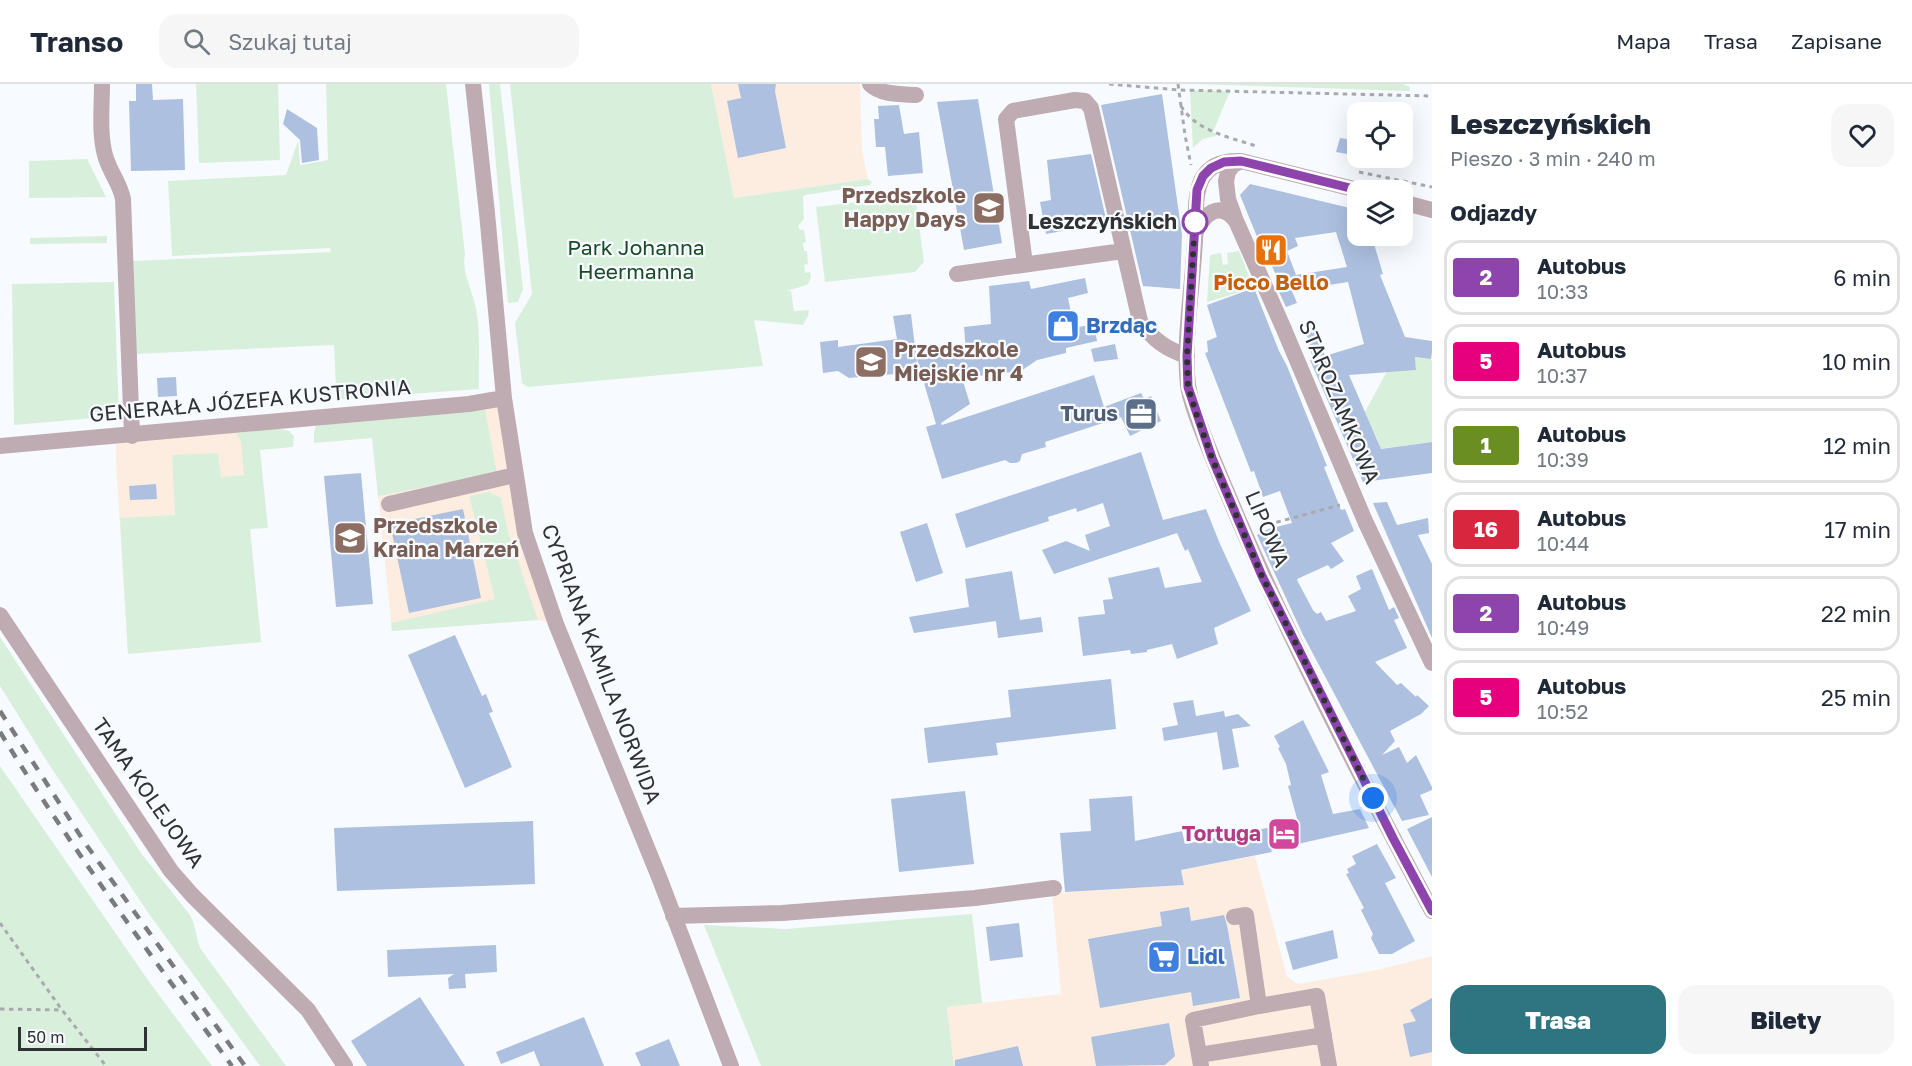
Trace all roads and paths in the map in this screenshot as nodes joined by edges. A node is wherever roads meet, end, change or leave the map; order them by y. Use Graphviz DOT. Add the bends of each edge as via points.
graph roads {
  1 [pos="102,84"];
  2 [pos="472,84"];
  3 [pos="870,84"];
  4 [pos="1109,84"];
  5 [pos="1178,84"];
  6 [pos="1179,90"];
  7 [pos="916,95"];
  8 [pos="1432,96"];
  9 [pos="1241,161"];
  10 [pos="1347,187"];
  11 [pos="1197,190"];
  12 [pos="1413,205"];
  13 [pos="1432,210"];
  14 [pos="1236,221"];
  15 [pos="1195,235"];
  16 [pos="1123,251"];
  17 [pos="1025,264"];
  18 [pos="957,274"];
  19 [pos="1187,356"];
  20 [pos="504,398"];
  21 [pos="132,436"];
  22 [pos="0,446"];
  23 [pos="515,475"];
  24 [pos="1356,499"];
  25 [pos="389,504"];
  26 [pos="1244,532"];
  27 [pos="0,615"];
  28 [pos="1432,663"];
  29 [pos="1054,888"];
  30 [pos="1432,911"];
  31 [pos="674,916"];
  32 [pos="1234,917"];
  33 [pos="0,923"];
  34 [pos="1260,1006"];
  35 [pos="0,1009"];
  36 [pos="62,1010"];
  37 [pos="1324,1035"];
  38 [pos="1200,1060"];
  39 [pos="106,1066"];
  40 [pos="345,1066"];
  41 [pos="731,1066"];
  42 [pos="1329,1066"];
  1 -- 21 [label="street" via="104,149 123,199"];
  2 -- 20 [label="street, CYPRIANA KAMILA NORWIDA"];
  3 -- 7 [label="street" via="884,92"];
  4 -- 6 [label="path"];
  5 -- 6 [label="path"];
  6 -- 8 [label="path"];
  6 -- 11 [label="path"];
  9 -- 10 [label="street"];
  9 -- 11 [label="street" via="1211,168"];
  9 -- 14 [label="street, STAROZAMKOWA" via="1233,165 1226,181"];
  11 -- 15 [label="street, LIPOWA"];
  12 -- 13 [label="street"];
  14 -- 15 [label="street" via="1226,212 1215,211 1206,215"];
  14 -- 24 [label="street, STAROZAMKOWA"];
  15 -- 19 [label="street, LIPOWA"];
  16 -- 17 [label="street"];
  16 -- 17 [label="street" via="1091,108 1085,101 1075,100 1013,111 1006,119"];
  16 -- 19 [label="street" via="1140,321 1160,344"];
  17 -- 18 [label="street"];
  19 -- 26 [label="street, LIPOWA" via="1188,387 1198,419"];
  20 -- 21 [label="street, GENERAŁA JÓZEFA KUSTRONIA"];
  20 -- 23 [label="street, CYPRIANA KAMILA NORWIDA"];
  21 -- 22 [label="street, GENERAŁA JÓZEFA KUSTRONIA"];
  23 -- 25 [label="street"];
  23 -- 31 [label="street, CYPRIANA KAMILA NORWIDA" via="525,533 556,624"];
  24 -- 26 [label="path"];
  24 -- 28 [label="street, STAROZAMKOWA"];
  26 -- 30 [label="street, LIPOWA" via="1262,576"];
  27 -- 40 [label="street, TAMA KOLEJOWA" via="171,871 308,1010"];
  29 -- 31 [label="street" via="782,913"];
  31 -- 41 [label="street, CYPRIANA KAMILA NORWIDA"];
  32 -- 34 [label="street" via="1246,915"];
  33 -- 36 [label="path"];
  34 -- 37 [label="street" via="1317,996"];
  34 -- 38 [label="street" via="1193,1020"];
  35 -- 36 [label="path"];
  36 -- 39 [label="path"];
  37 -- 38 [label="street"];
  37 -- 42 [label="street"];
}
